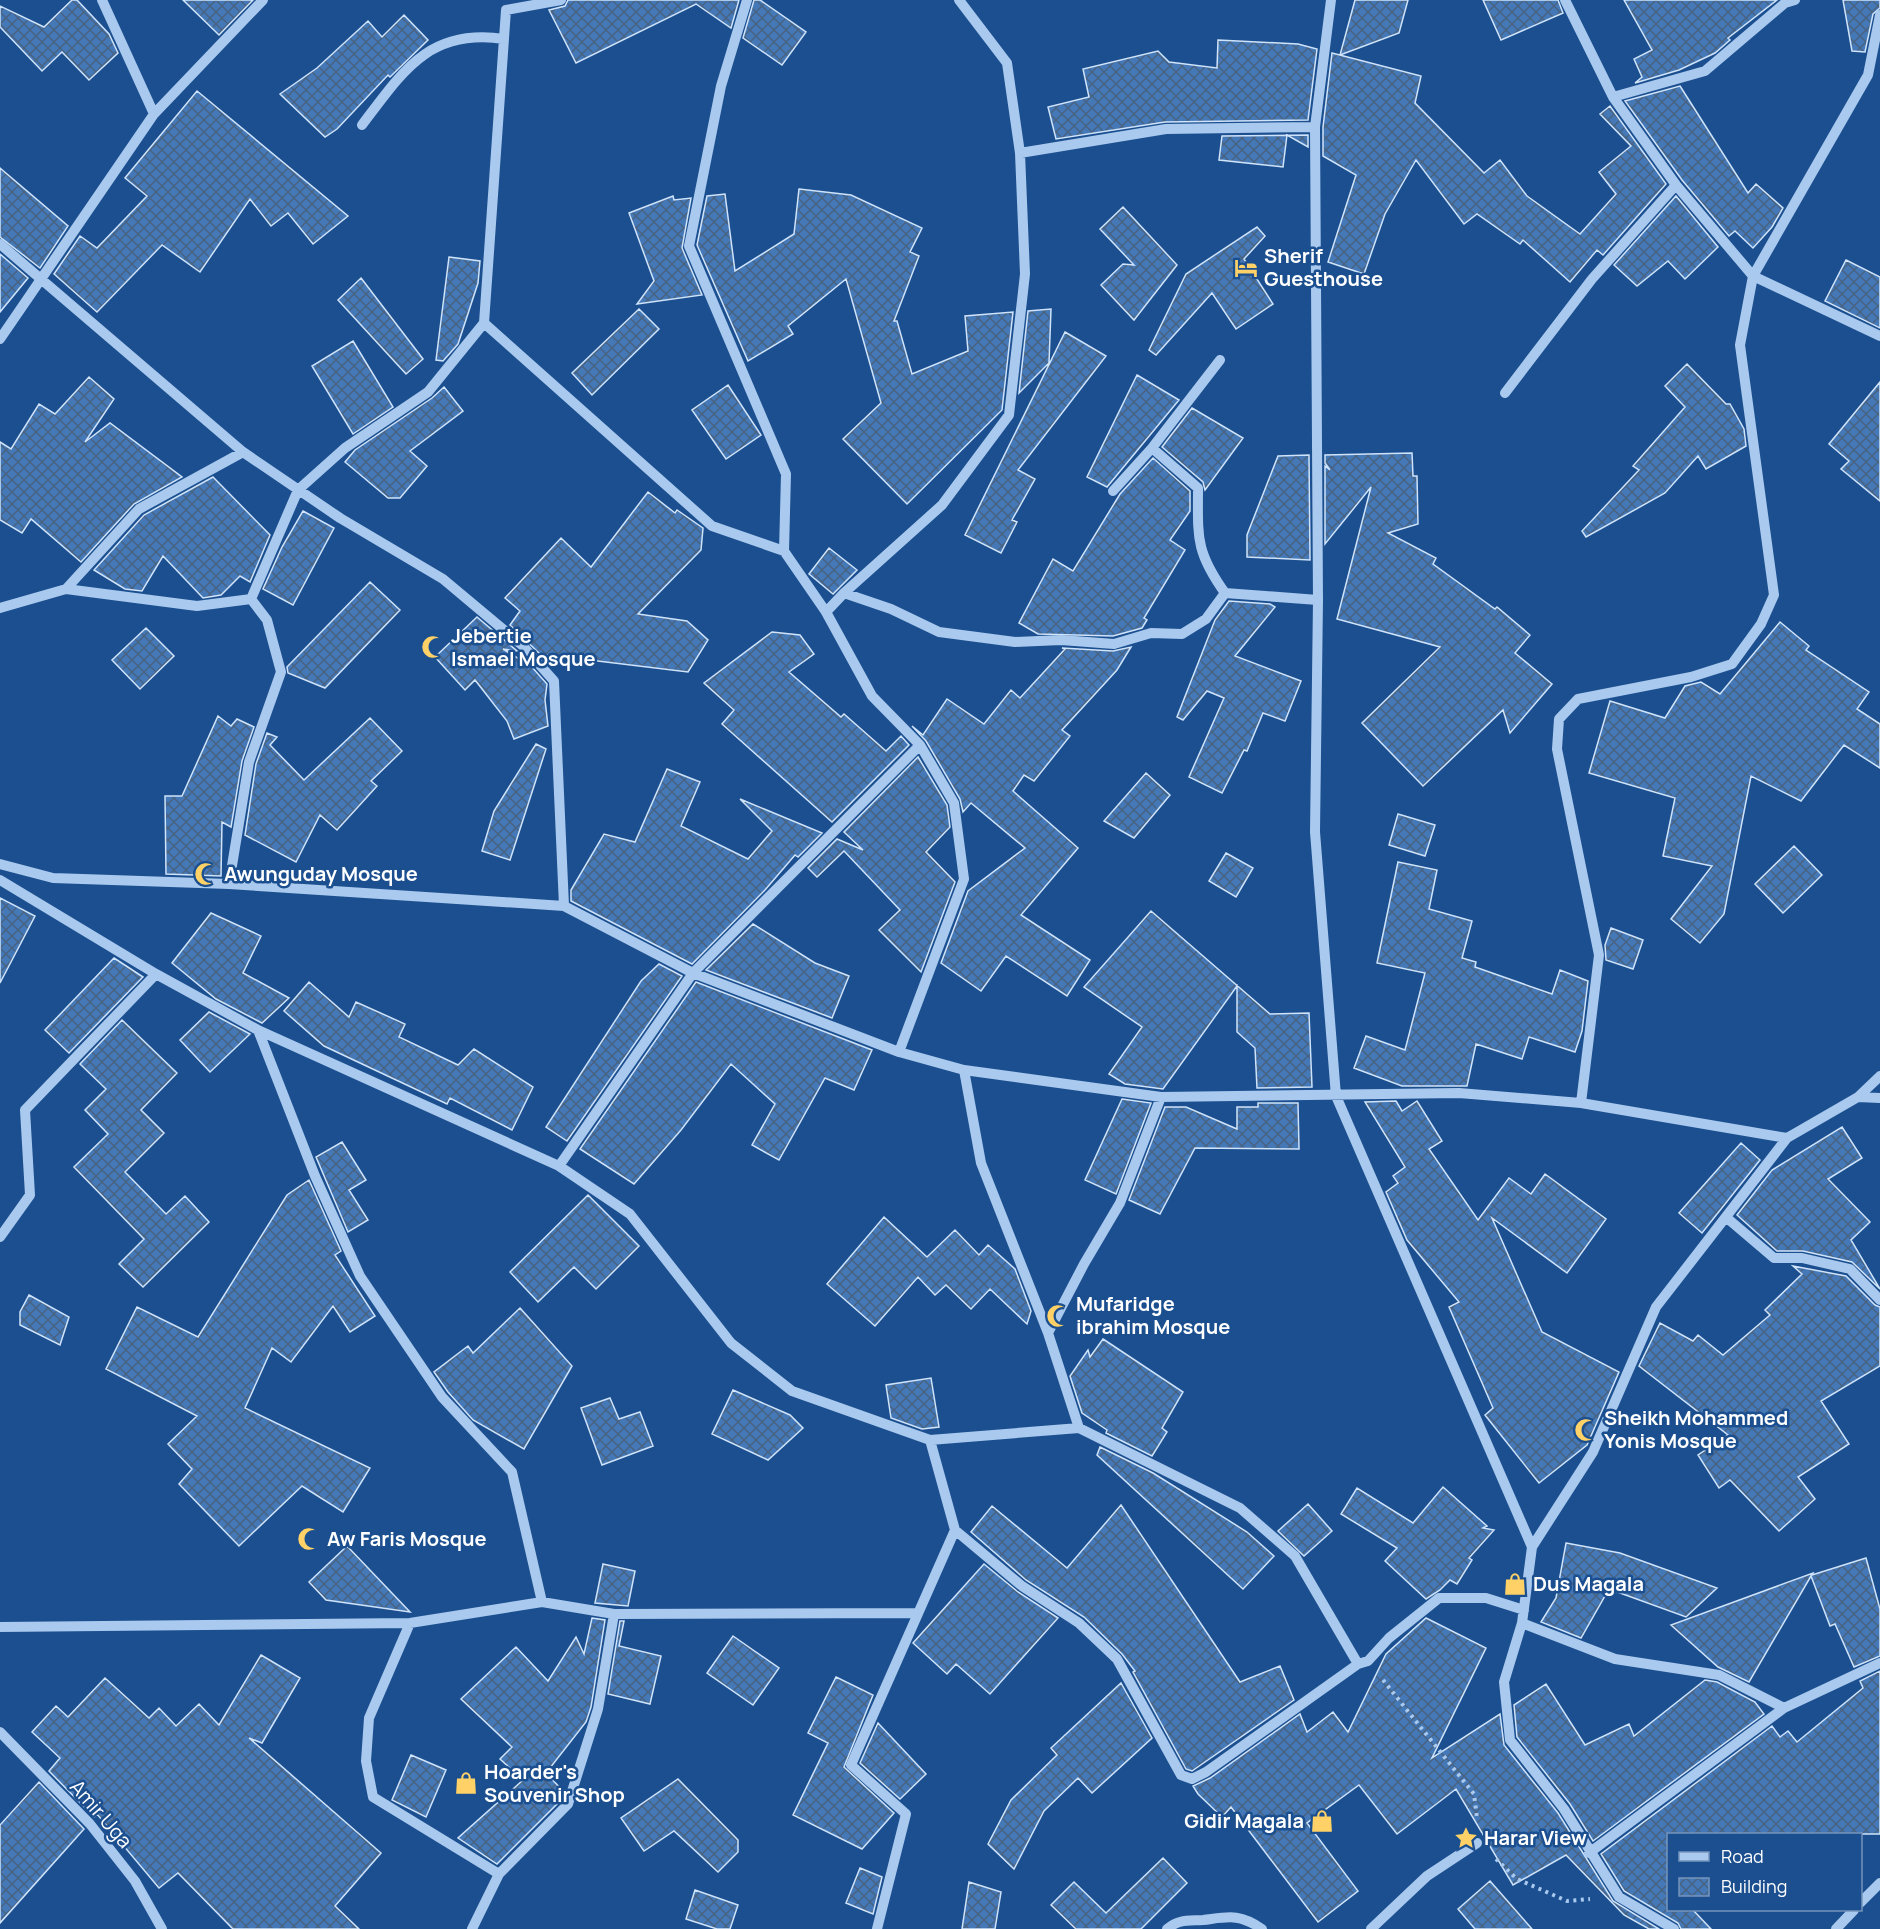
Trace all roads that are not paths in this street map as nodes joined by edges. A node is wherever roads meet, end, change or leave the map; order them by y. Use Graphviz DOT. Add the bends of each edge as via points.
graph roads {
  1 [pos="102,0"];
  2 [pos="263,0"];
  3 [pos="561,0"];
  4 [pos="747,0"];
  5 [pos="959,0"];
  6 [pos="1331,0"];
  7 [pos="1565,0"];
  8 [pos="1795,0"];
  9 [pos="505,5"];
  10 [pos="1880,15"];
  11 [pos="504,39"];
  12 [pos="1613,97"];
  13 [pos="154,114"];
  14 [pos="362,125"];
  15 [pos="1315,127"];
  16 [pos="1020,153"];
  17 [pos="1676,185"];
  18 [pos="0,244"];
  19 [pos="1753,276"];
  20 [pos="40,280"];
  21 [pos="484,323"];
  22 [pos="1880,336"];
  23 [pos="0,339"];
  24 [pos="1220,360"];
  25 [pos="1505,393"];
  26 [pos="1152,448"];
  27 [pos="243,452"];
  28 [pos="298,490"];
  29 [pos="1113,491"];
  30 [pos="784,551"];
  31 [pos="66,589"];
  32 [pos="844,593"];
  33 [pos="1225,593"];
  34 [pos="251,599"];
  35 [pos="1318,600"];
  36 [pos="0,608"];
  37 [pos="826,612"];
  38 [pos="920,745"];
  39 [pos="0,864"];
  40 [pos="0,880"];
  41 [pos="229,884"];
  42 [pos="564,906"];
  43 [pos="693,973"];
  44 [pos="156,974"];
  45 [pos="258,1030"];
  46 [pos="899,1052"];
  47 [pos="964,1070"];
  48 [pos="1880,1076"];
  49 [pos="1336,1096"];
  50 [pos="1161,1097"];
  51 [pos="1858,1097"];
  52 [pos="1880,1098"];
  53 [pos="1581,1103"];
  54 [pos="1787,1138"];
  55 [pos="559,1166"];
  56 [pos="1727,1218"];
  57 [pos="0,1237"];
  58 [pos="1880,1300"];
  59 [pos="1048,1333"];
  60 [pos="1079,1428"];
  61 [pos="930,1440"];
  62 [pos="955,1530"];
  63 [pos="1532,1547"];
  64 [pos="542,1602"];
  65 [pos="1524,1610"];
  66 [pos="917,1613"];
  67 [pos="614,1614"];
  68 [pos="410,1623"];
  69 [pos="1522,1623"];
  70 [pos="0,1627"];
  71 [pos="1363,1663"];
  72 [pos="1880,1663"];
  73 [pos="1784,1708"];
  74 [pos="0,1732"];
  75 [pos="1478,1843"];
  76 [pos="1589,1853"];
  77 [pos="498,1874"];
  78 [pos="1880,1883"];
  79 [pos="1862,1901"];
  80 [pos="1853,1911"];
  81 [pos="1180,1925"];
  82 [pos="162,1929"];
  83 [pos="472,1929"];
  84 [pos="877,1929"];
  85 [pos="1167,1929"];
  86 [pos="1262,1929"];
  87 [pos="1371,1929"];
  88 [pos="1674,1929"];
  89 [pos="1836,1929"];
  1 -- 13 [label="street"];
  2 -- 13 [label="street"];
  3 -- 9 [label="street"];
  4 -- 30 [label="street" via="721,86 689,246 786,474"];
  5 -- 16 [label="street" via="1007,63"];
  6 -- 15 [label="street"];
  7 -- 12 [label="street"];
  8 -- 12 [label="street" via="1785,3 1706,71"];
  9 -- 11 [label="street"];
  10 -- 19 [label="street" via="1868,75"];
  11 -- 14 [label="street" via="478,35 451,40 419,57"];
  11 -- 21 [label="street"];
  12 -- 17 [label="street"];
  13 -- 20 [label="street"];
  15 -- 16 [label="street" via="1166,129"];
  15 -- 35 [label="street"];
  16 -- 32 [label="street" via="1025,274 1009,415 942,505"];
  17 -- 19 [label="street"];
  17 -- 25 [label="street" via="1592,279"];
  18 -- 20 [label="street"];
  19 -- 22 [label="street"];
  19 -- 53 [label="street" via="1740,345 1774,595 1761,624 1732,664 1691,677 1578,699 1558,719 1557,749 1599,955"];
  20 -- 23 [label="street"];
  20 -- 27 [label="street"];
  21 -- 28 [label="street" via="429,392 345,448"];
  21 -- 30 [label="street" via="712,526"];
  24 -- 26 [label="street"];
  26 -- 29 [label="street"];
  26 -- 33 [label="street" via="1198,488 1198,542 1210,572"];
  27 -- 28 [label="street"];
  27 -- 31 [label="street" via="139,509"];
  28 -- 34 [label="street"];
  28 -- 42 [label="street" via="443,579 523,646 554,681"];
  30 -- 37 [label="street"];
  31 -- 34 [label="street" via="197,606"];
  31 -- 36 [label="street"];
  32 -- 33 [label="street" via="891,609 939,632 1015,642 1114,644 1151,633 1182,634 1206,619"];
  32 -- 37 [label="street"];
  33 -- 35 [label="street"];
  34 -- 41 [label="street" via="267,620 281,672 249,762"];
  35 -- 49 [label="street" via="1315,832"];
  37 -- 38 [label="street" via="872,696"];
  38 -- 43 [label="street"];
  38 -- 46 [label="street" via="954,803 964,879"];
  39 -- 41 [label="street" via="53,878"];
  40 -- 44 [label="street"];
  41 -- 42 [label="street"];
  42 -- 43 [label="street"];
  43 -- 46 [label="street"];
  43 -- 55 [label="street"];
  44 -- 45 [label="street"];
  44 -- 57 [label="street" via="25,1110 30,1195"];
  45 -- 55 [label="street"];
  45 -- 64 [label="street" via="315,1176 360,1276 442,1397 512,1472"];
  46 -- 47 [label="street"];
  47 -- 50 [label="street"];
  47 -- 59 [label="street" via="981,1163"];
  48 -- 51 [label="street"];
  49 -- 50 [label="street"];
  49 -- 53 [label="street" via="1459,1093"];
  49 -- 63 [label="street"];
  50 -- 59 [label="street" via="1120,1203"];
  51 -- 52 [label="street"];
  51 -- 54 [label="street"];
  53 -- 54 [label="street"];
  54 -- 56 [label="street"];
  55 -- 61 [label="street" via="630,1214 731,1343 792,1391"];
  56 -- 58 [label="street" via="1774,1258 1802,1258 1850,1269"];
  56 -- 63 [label="street" via="1656,1307 1593,1452"];
  59 -- 60 [label="street"];
  60 -- 61 [label="street"];
  60 -- 71 [label="street" via="1240,1508 1295,1556"];
  61 -- 62 [label="street"];
  62 -- 66 [label="street"];
  62 -- 71 [label="street" via="1022,1586 1079,1623 1117,1659 1181,1775 1192,1779"];
  63 -- 65 [label="street"];
  64 -- 67 [label="street"];
  64 -- 68 [label="street"];
  65 -- 69 [label="street"];
  65 -- 71 [label="street" via="1486,1598 1439,1598"];
  66 -- 67 [label="street"];
  66 -- 84 [label="street" via="850,1765 906,1814"];
  67 -- 77 [label="street" via="598,1709 568,1804"];
  68 -- 70 [label="street"];
  68 -- 77 [label="street" via="369,1718 366,1761 374,1797"];
  69 -- 73 [label="street" via="1615,1659 1719,1675"];
  69 -- 76 [label="street" via="1504,1682 1510,1740 1564,1809"];
  72 -- 73 [label="street"];
  73 -- 76 [label="street"];
  74 -- 82 [label="street, Amir Uga" via="90,1824 135,1881"];
  75 -- 87 [label="street" via="1427,1876"];
  76 -- 88 [label="street" via="1619,1897"];
  77 -- 83 [label="street"];
  78 -- 79 [label="street"];
  80 -- 89 [label="street"];
  81 -- 85 [label="street"];
  81 -- 86 [label="street" via="1228,1915"];
}
